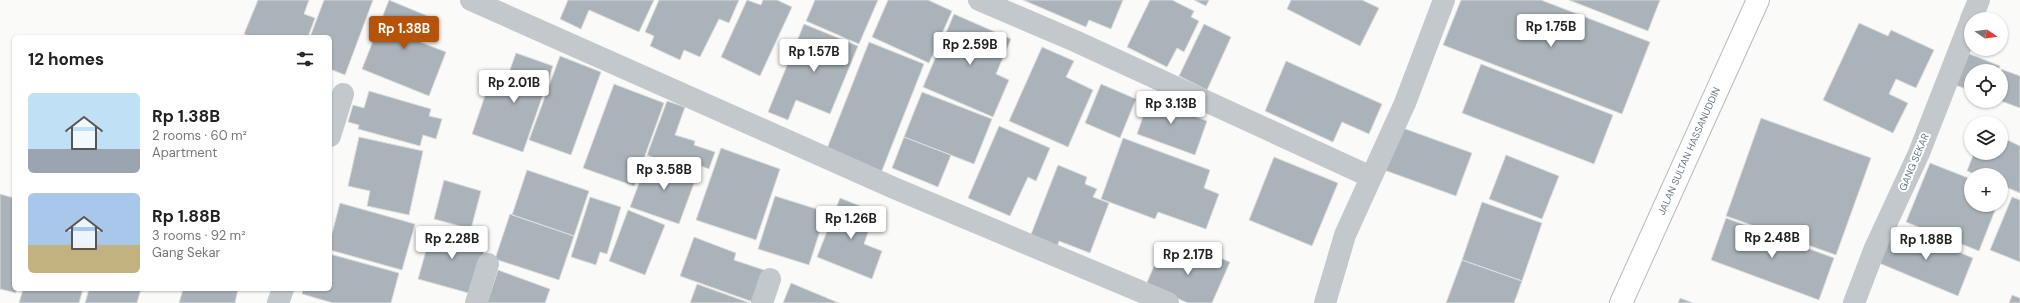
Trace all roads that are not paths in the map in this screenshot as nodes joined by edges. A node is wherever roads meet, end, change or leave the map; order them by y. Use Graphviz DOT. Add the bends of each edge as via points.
graph roads {
  1 [pos="471,0"];
  2 [pos="979,0"];
  3 [pos="1444,0"];
  4 [pos="1758,0"];
  5 [pos="1979,0"];
  6 [pos="1974,12"];
  7 [pos="1964,37"];
  8 [pos="343,94"];
  9 [pos="332,130"];
  10 [pos="1371,177"];
  11 [pos="488,264"];
  12 [pos="770,279"];
  13 [pos="282,291"];
  14 [pos="278,303"];
  15 [pos="476,303"];
  16 [pos="762,303"];
  17 [pos="1168,303"];
  18 [pos="1325,303"];
  19 [pos="1621,303"];
  20 [pos="1854,303"];
  1 -- 17 [label="street" via="894,188"];
  2 -- 10 [label="street" via="1075,41"];
  3 -- 10 [label="street" via="1405,103"];
  4 -- 19 [label="main road, JALAN SULTAN HASSANUDDIN"];
  5 -- 6 [label="street, GANG SEKAR"];
  7 -- 20 [label="street, GANG SEKAR" via="1919,153 1875,248"];
  8 -- 9 [label="street"];
  10 -- 18 [label="street" via="1345,235"];
  11 -- 15 [label="street"];
  12 -- 16 [label="street"];
  13 -- 14 [label="street"];
}
